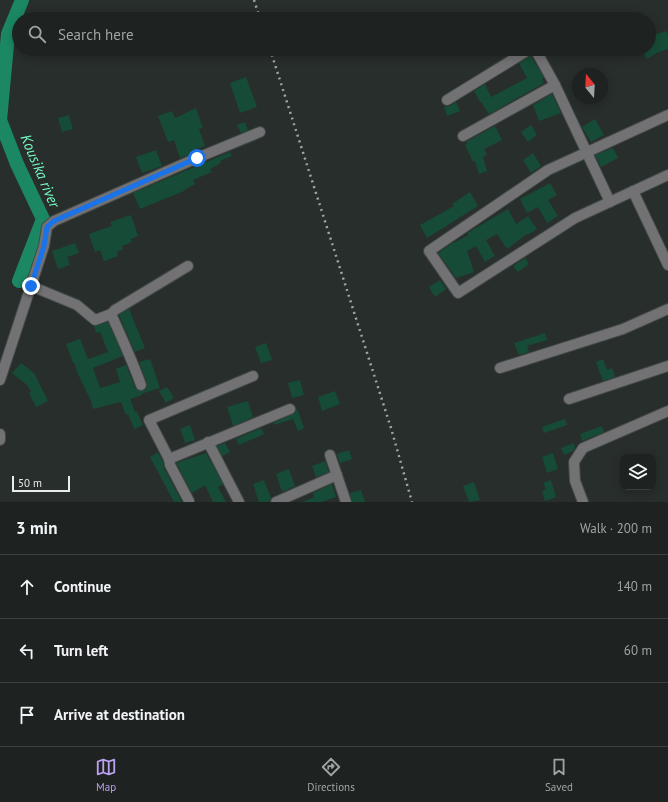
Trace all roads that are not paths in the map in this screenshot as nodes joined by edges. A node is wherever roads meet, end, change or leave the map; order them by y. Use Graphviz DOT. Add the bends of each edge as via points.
graph roads {
  1 [pos="519,56"];
  2 [pos="539,56"];
  3 [pos="555,85"];
  4 [pos="447,100"];
  5 [pos="668,115"];
  6 [pos="260,132"];
  7 [pos="464,136"];
  8 [pos="587,152"];
  9 [pos="668,175"];
  10 [pos="633,191"];
  11 [pos="610,202"];
  12 [pos="188,266"];
  13 [pos="668,266"];
  14 [pos="31,286"];
  15 [pos="668,309"];
  16 [pos="111,314"];
  17 [pos="668,366"];
  18 [pos="500,368"];
  19 [pos="253,376"];
  20 [pos="0,380"];
  21 [pos="141,385"];
  22 [pos="569,399"];
  23 [pos="290,409"];
  24 [pos="668,412"];
  25 [pos="0,434"];
  26 [pos="0,440"];
  27 [pos="208,442"];
  28 [pos="330,455"];
  29 [pos="169,459"];
  30 [pos="337,475"];
  31 [pos="189,501"];
  32 [pos="239,502"];
  33 [pos="276,502"];
  34 [pos="346,502"];
  35 [pos="583,502"];
  1 -- 4 [label="street"];
  2 -- 3 [label="street"];
  3 -- 7 [label="street"];
  3 -- 8 [label="street"];
  5 -- 8 [label="street"];
  6 -- 14 [label="street" via="54,221 47,227 44,246"];
  8 -- 11 [label="street"];
  8 -- 11 [label="street" via="548,170 429,251 458,293 575,218"];
  9 -- 10 [label="street"];
  10 -- 11 [label="street"];
  10 -- 13 [label="street"];
  12 -- 16 [label="street"];
  14 -- 16 [label="street" via="77,305 95,320"];
  14 -- 20 [label="street"];
  15 -- 18 [label="street" via="623,329"];
  16 -- 21 [label="street"];
  17 -- 22 [label="street"];
  19 -- 29 [label="street" via="149,420"];
  23 -- 27 [label="street"];
  24 -- 35 [label="street" via="584,448 574,462 575,481"];
  25 -- 26 [label="street"];
  27 -- 29 [label="street"];
  27 -- 32 [label="street"];
  28 -- 30 [label="street"];
  29 -- 31 [label="street"];
  30 -- 33 [label="street"];
  30 -- 34 [label="street"];
}
